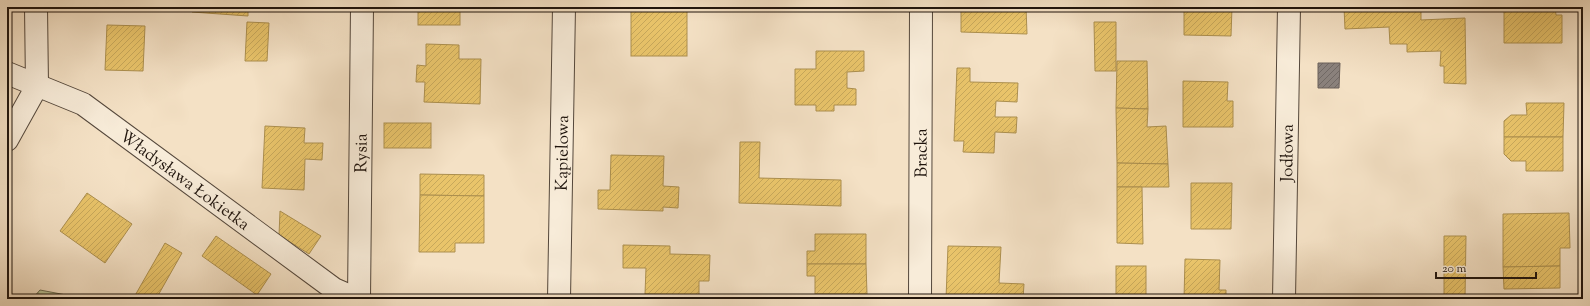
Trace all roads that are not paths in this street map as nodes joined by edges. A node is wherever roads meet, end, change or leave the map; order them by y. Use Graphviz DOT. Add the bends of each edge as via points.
graph roads {
  1 [pos="36,7"];
  2 [pos="362,7"];
  3 [pos="564,7"];
  4 [pos="921,7"];
  5 [pos="1289,7"];
  6 [pos="7,73"];
  7 [pos="37,86"];
  8 [pos="7,140"];
  9 [pos="332,294"];
  10 [pos="358,299"];
  11 [pos="559,299"];
  12 [pos="920,299"];
  13 [pos="1284,299"];
  1 -- 7 [label="street"];
  2 -- 10 [label="street, Rysia"];
  3 -- 11 [label="street, Kąpielowa"];
  4 -- 12 [label="street, Bracka"];
  5 -- 13 [label="street, Jodłowa"];
  6 -- 7 [label="street, Władysława Łokietka"];
  7 -- 8 [label="street"];
  7 -- 9 [label="street, Władysława Łokietka" via="83,104"];
  9 -- 10 [label="street, Władysława Łokietka"];
}
